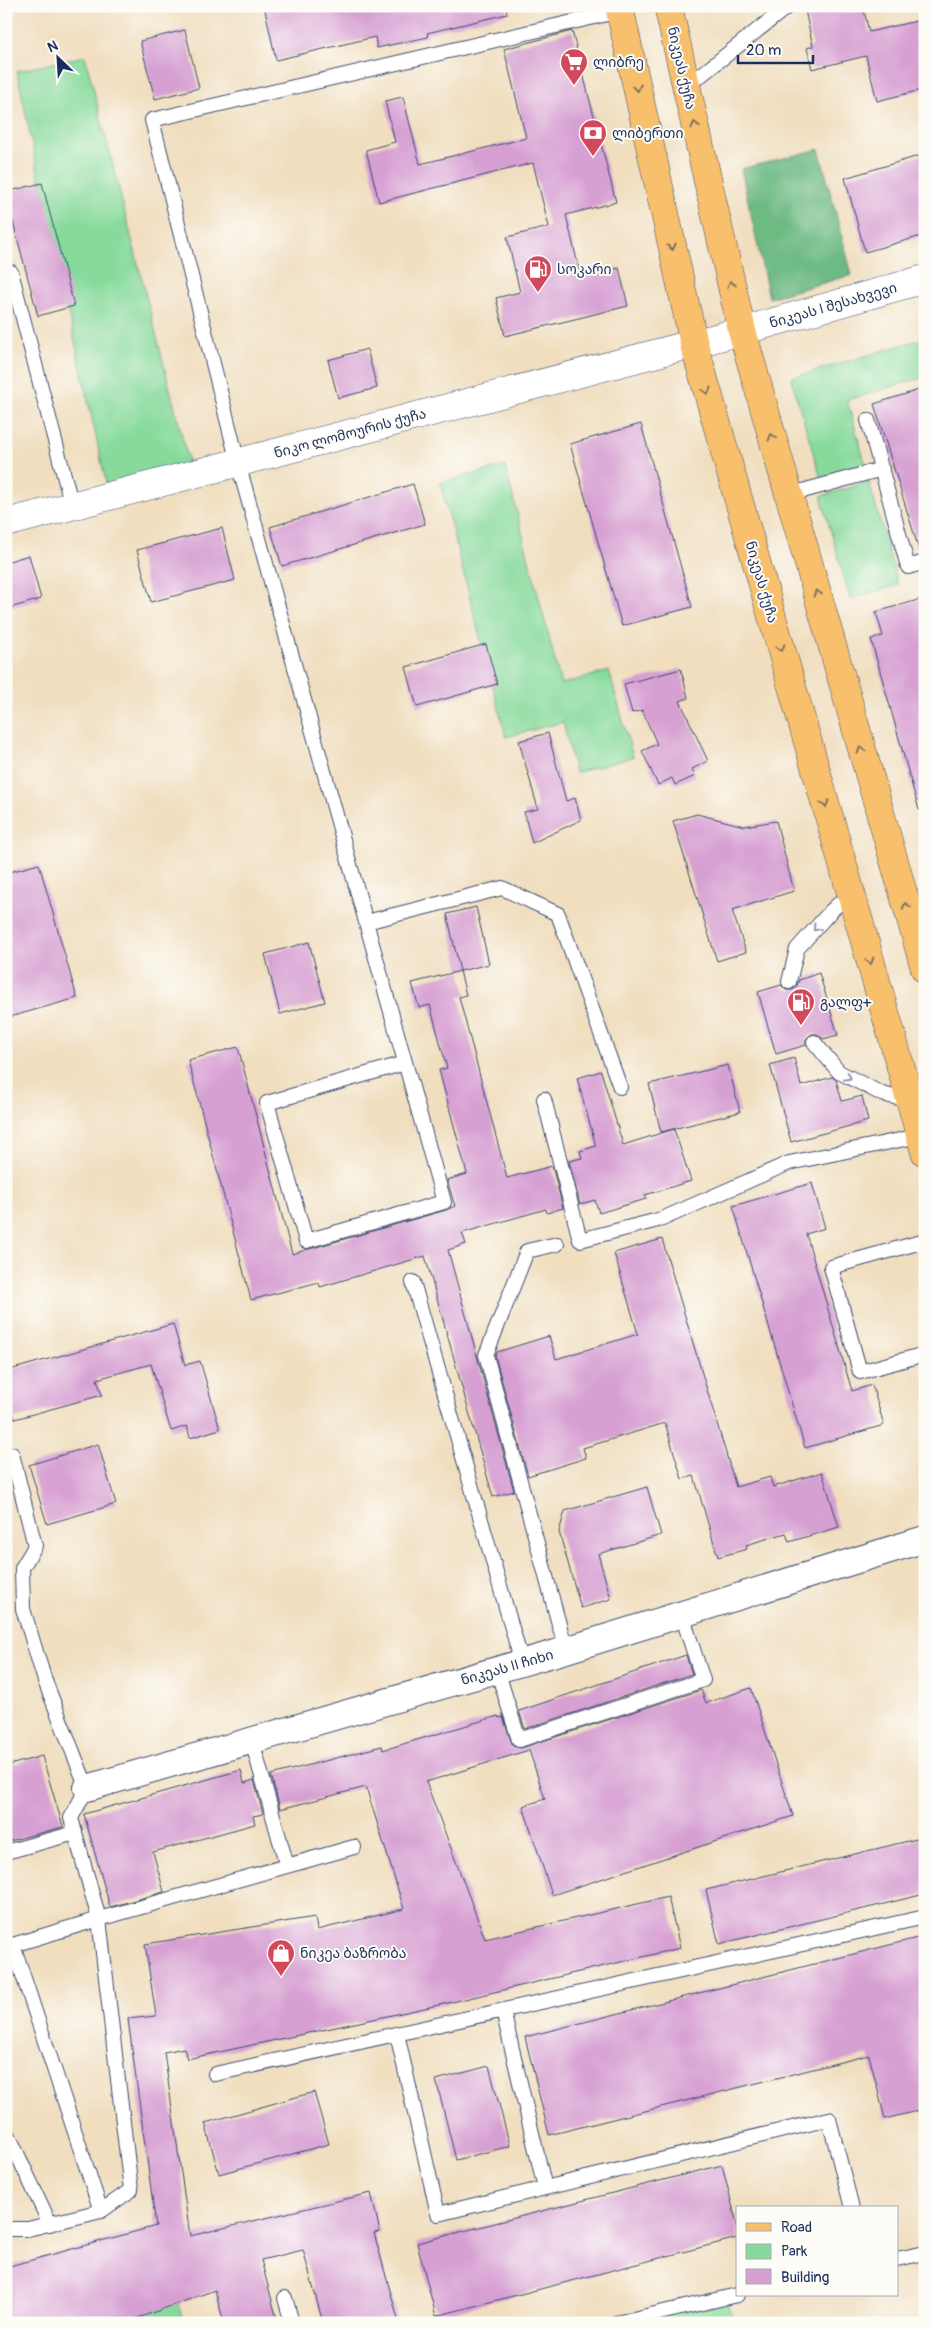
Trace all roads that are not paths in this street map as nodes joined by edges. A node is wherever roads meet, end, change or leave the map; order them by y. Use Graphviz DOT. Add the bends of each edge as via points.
graph roads {
  1 [pos="668,6"];
  2 [pos="788,6"];
  3 [pos="619,9"];
  4 [pos="686,87"];
  5 [pos="6,273"];
  6 [pos="925,279"];
  7 [pos="742,331"];
  8 [pos="694,344"];
  9 [pos="868,420"];
  10 [pos="238,463"];
  11 [pos="882,469"];
  12 [pos="788,495"];
  13 [pos="72,506"];
  14 [pos="6,523"];
  15 [pos="925,562"];
  16 [pos="850,893"];
  17 [pos="366,922"];
  18 [pos="925,969"];
  19 [pos="789,982"];
  20 [pos="814,1042"];
  21 [pos="405,1063"];
  22 [pos="620,1087"];
  23 [pos="544,1099"];
  24 [pos="910,1101"];
  25 [pos="922,1144"];
  26 [pos="925,1241"];
  27 [pos="557,1244"];
  28 [pos="413,1282"];
  29 [pos="925,1354"];
  30 [pos="12,1454"];
  31 [pos="925,1539"];
  32 [pos="682,1614"];
  33 [pos="566,1650"];
  34 [pos="522,1662"];
  35 [pos="497,1670"];
  36 [pos="252,1741"];
  37 [pos="87,1788"];
  38 [pos="75,1833"];
  39 [pos="354,1847"];
  40 [pos="6,1852"];
  41 [pos="287,1866"];
  42 [pos="925,1917"];
  43 [pos="99,1919"];
  44 [pos="10,1946"];
  45 [pos="503,2011"];
  46 [pos="397,2034"];
  47 [pos="215,2074"];
  48 [pos="6,2130"];
  49 [pos="544,2188"];
  50 [pos="852,2206"];
  51 [pos="101,2211"];
  52 [pos="50,2224"];
  53 [pos="6,2229"];
  54 [pos="925,2253"];
  55 [pos="898,2259"];
  56 [pos="736,2295"];
  57 [pos="285,2298"];
  58 [pos="292,2323"];
  59 [pos="616,2323"];
  1 -- 4 [label="main road, ნიკეას ქუჩა"];
  2 -- 4 [label="lane"];
  3 -- 8 [label="main road, ნიკეას ქუჩა, one-way"];
  3 -- 10 [label="lane" via="152,120"];
  7 -- 4 [label="main road, ნიკეას ქუჩა, one-way"];
  5 -- 13 [label="lane" via="11,272"];
  6 -- 7 [label="street, ნიკეას I შესახვევი"];
  7 -- 8 [label="street, ნიკეას I შესახვევი"];
  12 -- 7 [label="main road, ნიკეას ქუჩა, one-way"];
  8 -- 10 [label="street, ნიკო ლომოურის ქუჩა"];
  8 -- 16 [label="main road, ნიკეას ქუჩა, one-way"];
  9 -- 11 [label="lane"];
  10 -- 13 [label="street, ნიკო ლომოურის ქუჩა"];
  10 -- 17 [label="lane"];
  11 -- 12 [label="lane"];
  11 -- 15 [label="lane" via="908,566"];
  18 -- 12 [label="main road, ნიკეას ქუჩა, one-way"];
  13 -- 14 [label="street, ნიკო ლომოურის ქუჩა"];
  16 -- 19 [label="lane, one-way" via="797,949"];
  16 -- 24 [label="main road, ნიკეას ქუჩა, one-way"];
  17 -- 21 [label="lane"];
  17 -- 22 [label="lane" via="502,888 558,914"];
  20 -- 24 [label="lane, one-way" via="839,1072 882,1094"];
  21 -- 21 [label="lane" via="267,1102 306,1241 444,1202"];
  23 -- 25 [label="lane" via="580,1240 662,1219 790,1163"];
  24 -- 25 [label="main road, ნიკეას ქუჩა"];
  26 -- 29 [label="lane" via="832,1267 860,1372"];
  27 -- 33 [label="lane" via="527,1251 486,1355"];
  28 -- 34 [label="lane"];
  30 -- 37 [label="lane" via="35,1546 22,1568 23,1609 45,1681"];
  31 -- 32 [label="street, ნიკეას II ჩიხი"];
  32 -- 33 [label="street, ნიკეას II ჩიხი"];
  32 -- 35 [label="lane" via="703,1680 520,1740"];
  33 -- 34 [label="street, ნიკეას II ჩიხი"];
  34 -- 35 [label="street, ნიკეას II ჩიხი"];
  35 -- 36 [label="street, ნიკეას II ჩიხი"];
  36 -- 37 [label="street, ნიკეას II ჩიხი"];
  36 -- 41 [label="lane"];
  37 -- 38 [label="lane" via="71,1818"];
  38 -- 40 [label="lane"];
  38 -- 43 [label="lane"];
  39 -- 41 [label="lane"];
  41 -- 43 [label="lane"];
  42 -- 45 [label="lane"];
  43 -- 44 [label="lane"];
  43 -- 51 [label="lane" via="131,2190"];
  44 -- 51 [label="lane"];
  45 -- 46 [label="lane"];
  45 -- 49 [label="lane"];
  46 -- 47 [label="lane"];
  46 -- 49 [label="lane" via="438,2214"];
  48 -- 52 [label="lane"];
  49 -- 50 [label="lane" via="830,2119"];
  51 -- 52 [label="lane"];
  52 -- 53 [label="lane"];
  54 -- 55 [label="lane"];
  56 -- 59 [label="lane"];
  57 -- 58 [label="lane"];
}
